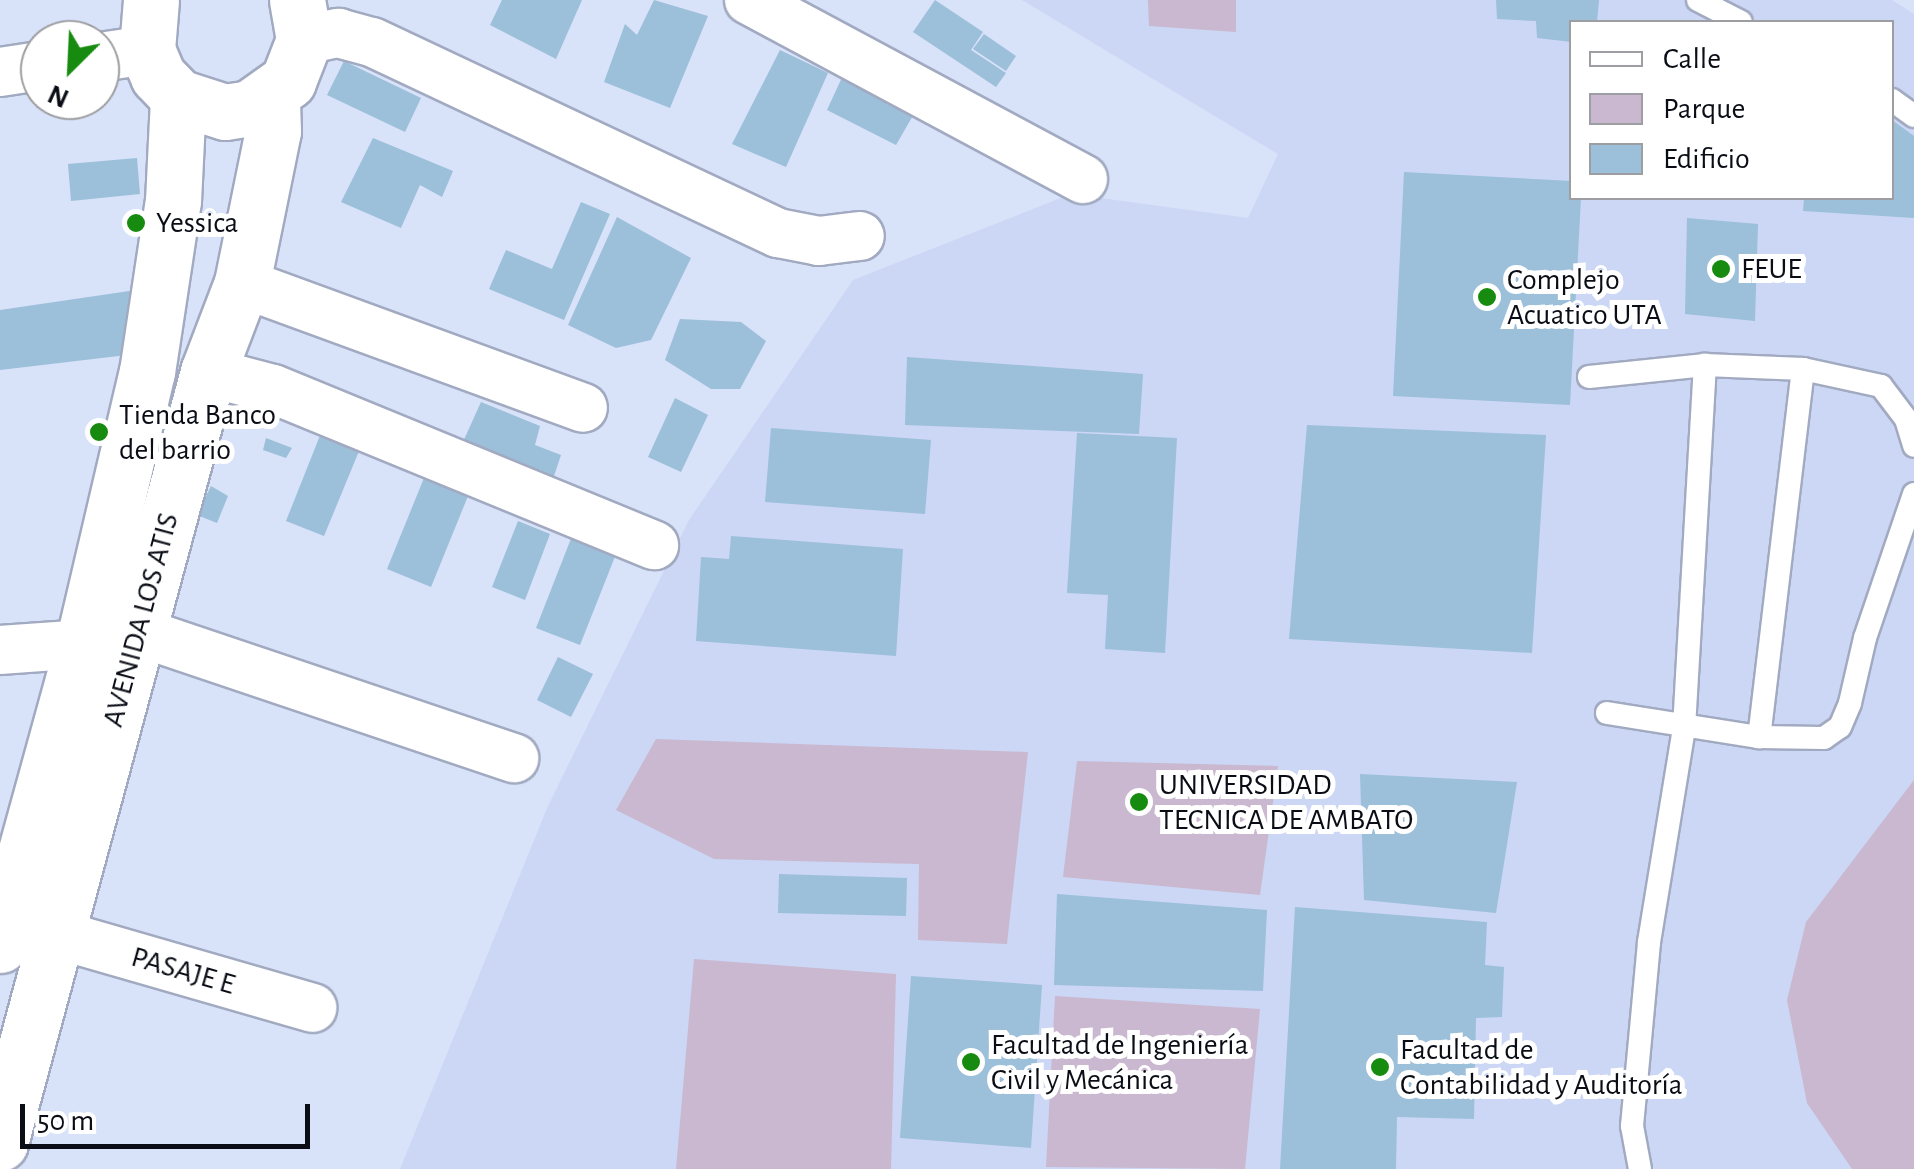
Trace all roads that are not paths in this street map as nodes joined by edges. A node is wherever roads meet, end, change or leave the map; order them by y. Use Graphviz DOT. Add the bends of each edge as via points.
graph roads {
  1 [pos="749,0"];
  2 [pos="1698,0"];
  3 [pos="305,17"];
  4 [pos="1736,20"];
  5 [pos="132,35"];
  6 [pos="178,97"];
  7 [pos="272,97"];
  8 [pos="1083,179"];
  9 [pos="860,236"];
  10 [pos="242,284"];
  11 [pos="1704,365"];
  12 [pos="1804,370"];
  13 [pos="208,372"];
  14 [pos="1589,377"];
  15 [pos="583,408"];
  16 [pos="1914,446"];
  17 [pos="1914,494"];
  18 [pos="654,546"];
  19 [pos="139,632"];
  20 [pos="83,644"];
  21 [pos="0,650"];
  22 [pos="1608,713"];
  23 [pos="1684,728"];
  24 [pos="1759,737"];
  25 [pos="514,758"];
  26 [pos="53,933"];
  27 [pos="0,945"];
  28 [pos="312,1008"];
  29 [pos="0,1143"];
  30 [pos="1640,1169"];
  1 -- 8 [label="street"];
  2 -- 4 [label="lane"];
  3 -- 7 [label="main road" via="299,62"];
  3 -- 9 [label="street" via="372,42 778,233 819,241"];
  5 -- 6 [label="main road"];
  6 -- 7 [label="main road" via="225,112"];
  6 -- 20 [label="main road, AVENIDA LOS ATIS" via="173,200 153,336"];
  7 -- 10 [label="main road, AVENIDA LOS ATIS" via="274,131"];
  10 -- 13 [label="main road, AVENIDA LOS ATIS"];
  10 -- 15 [label="street"];
  11 -- 12 [label="lane"];
  11 -- 14 [label="lane"];
  11 -- 23 [label="lane"];
  12 -- 16 [label="lane" via="1880,386 1906,420"];
  12 -- 24 [label="lane"];
  13 -- 18 [label="street" via="273,389"];
  13 -- 19 [label="main road, AVENIDA LOS ATIS"];
  17 -- 24 [label="lane" via="1840,727 1824,738"];
  19 -- 25 [label="street"];
  19 -- 26 [label="main road, AVENIDA LOS ATIS"];
  20 -- 21 [label="street"];
  20 -- 27 [label="main road, AVENIDA LOS ATIS"];
  22 -- 23 [label="lane"];
  23 -- 24 [label="lane"];
  23 -- 30 [label="lane" via="1649,942 1632,1126"];
  26 -- 28 [label="street, PASAJE E"];
  26 -- 29 [label="main road, AVENIDA LOS ATIS"];
}
